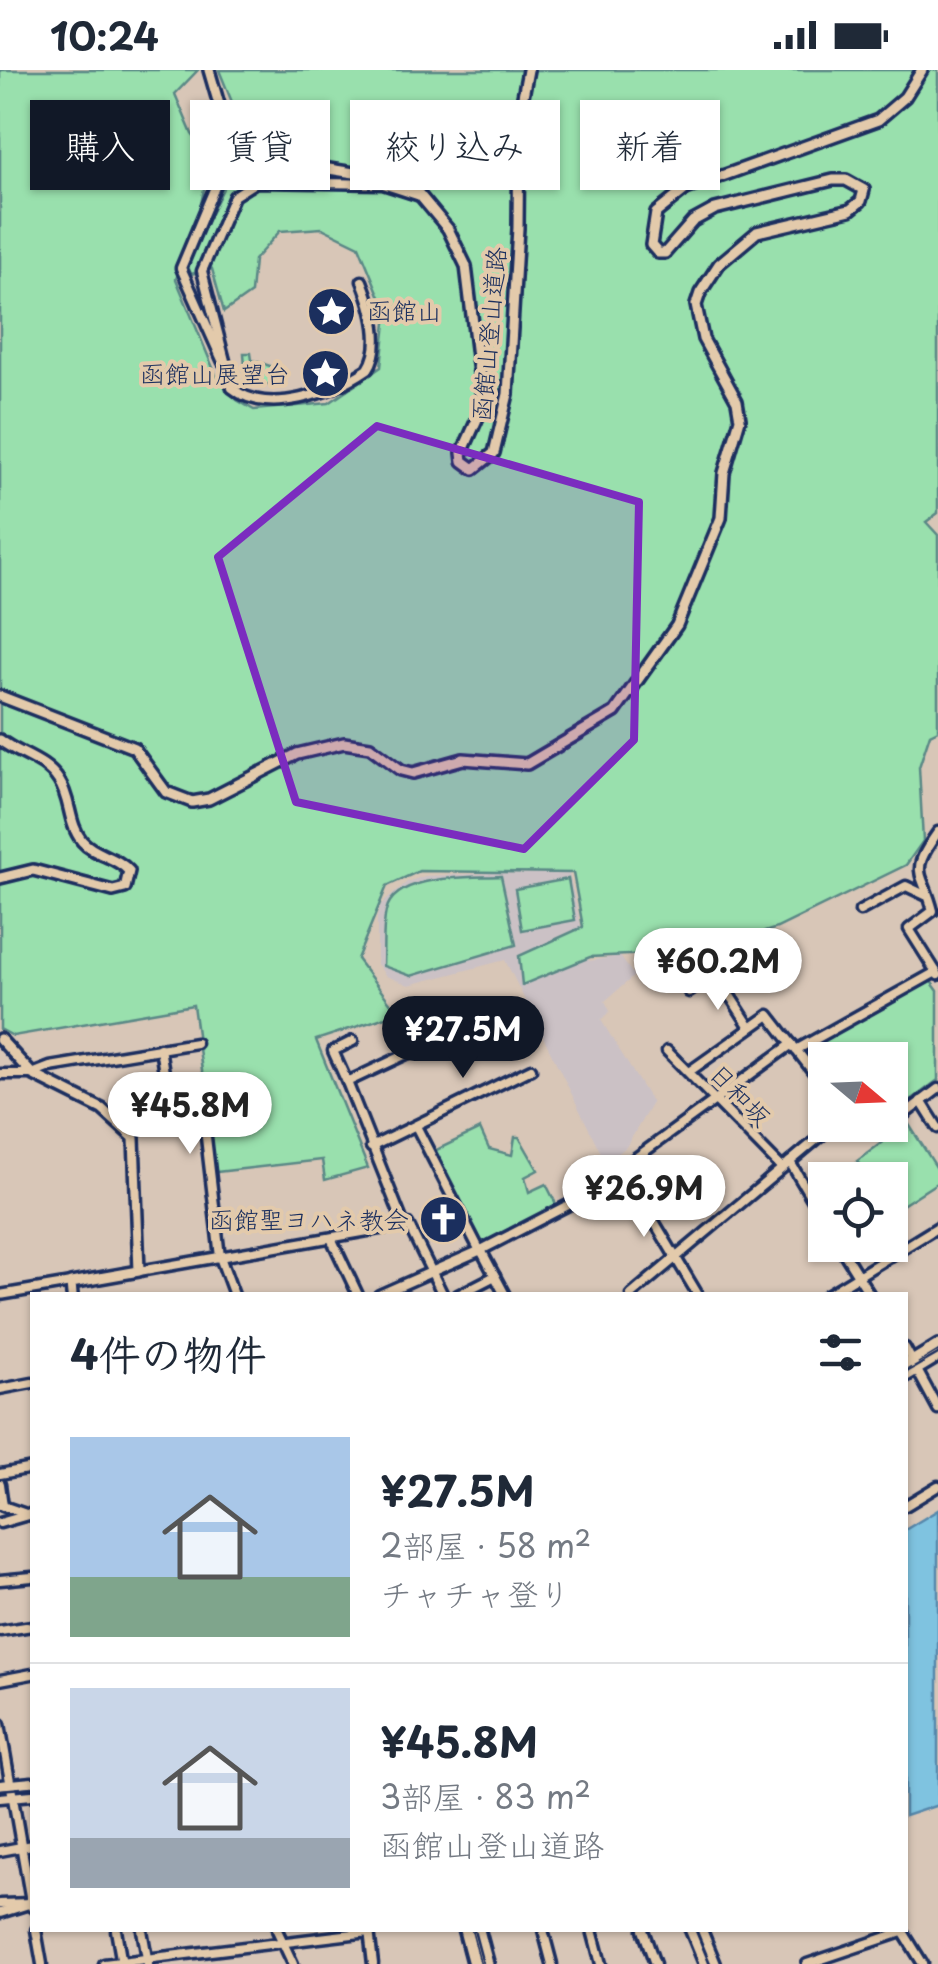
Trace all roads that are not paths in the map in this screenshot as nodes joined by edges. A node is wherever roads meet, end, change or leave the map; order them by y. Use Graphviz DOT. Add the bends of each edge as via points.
graph roads {
  1 [pos="208,70"];
  2 [pos="528,70"];
  3 [pos="922,70"];
  4 [pos="217,100"];
  5 [pos="330,167"];
  6 [pos="214,190"];
  7 [pos="418,195"];
  8 [pos="362,281"];
  9 [pos="223,362"];
  10 [pos="0,696"];
  11 [pos="0,740"];
  12 [pos="938,832"];
  13 [pos="0,878"];
  14 [pos="930,897"];
  15 [pos="860,911"];
  16 [pos="937,974"];
  17 [pos="688,992"];
  18 [pos="488,1016"];
  19 [pos="750,1027"];
  20 [pos="0,1039"];
  21 [pos="353,1041"];
  22 [pos="196,1043"];
  23 [pos="794,1047"];
  24 [pos="160,1048"];
  25 [pos="667,1051"];
  26 [pos="808,1065"];
  27 [pos="531,1069"];
  28 [pos="690,1071"];
  29 [pos="0,1074"];
  30 [pos="32,1074"];
  31 [pos="346,1082"];
  32 [pos="938,1090"];
  33 [pos="168,1098"];
  34 [pos="716,1098"];
  35 [pos="922,1101"];
  36 [pos="120,1106"];
  37 [pos="908,1112"];
  38 [pos="416,1126"];
  39 [pos="938,1128"];
  40 [pos="813,1142"];
  41 [pos="371,1147"];
  42 [pos="786,1164"];
  43 [pos="621,1166"];
  44 [pos="808,1196"];
  45 [pos="406,1224"];
  46 [pos="938,1227"];
  47 [pos="331,1238"];
  48 [pos="480,1250"];
  49 [pos="220,1257"];
  50 [pos="676,1257"];
  51 [pos="849,1262"];
  52 [pos="139,1270"];
  53 [pos="432,1272"];
  54 [pos="495,1276"];
  55 [pos="858,1276"];
  56 [pos="71,1283"];
  57 [pos="72,1292"];
  58 [pos="233,1292"];
  59 [pos="357,1292"];
  60 [pos="386,1292"];
  61 [pos="442,1292"];
  62 [pos="464,1292"];
  63 [pos="503,1292"];
  64 [pos="635,1292"];
  65 [pos="696,1292"];
  66 [pos="832,1292"];
  67 [pos="868,1292"];
  68 [pos="0,1296"];
  69 [pos="938,1346"];
  70 [pos="938,1357"];
  71 [pos="910,1360"];
  72 [pos="30,1383"];
  73 [pos="0,1389"];
  74 [pos="938,1410"];
  75 [pos="30,1468"];
  76 [pos="0,1474"];
  77 [pos="0,1484"];
  78 [pos="938,1486"];
  79 [pos="908,1504"];
  80 [pos="1,1505"];
  81 [pos="30,1515"];
  82 [pos="0,1523"];
  83 [pos="30,1577"];
  84 [pos="0,1580"];
  85 [pos="30,1626"];
  86 [pos="0,1631"];
  87 [pos="30,1674"];
  88 [pos="0,1680"];
  89 [pos="0,1724"];
  90 [pos="30,1782"];
  91 [pos="5,1784"];
  92 [pos="30,1795"];
  93 [pos="12,1796"];
  94 [pos="0,1798"];
  95 [pos="30,1845"];
  96 [pos="22,1847"];
  97 [pos="0,1851"];
  98 [pos="30,1893"];
  99 [pos="0,1904"];
  100 [pos="30,1905"];
  101 [pos="30,1906"];
  102 [pos="0,1914"];
  103 [pos="36,1932"];
  104 [pos="116,1932"];
  105 [pos="142,1932"];
  106 [pos="278,1932"];
  107 [pos="369,1932"];
  108 [pos="466,1932"];
  109 [pos="479,1932"];
  110 [pos="543,1932"];
  111 [pos="593,1932"];
  112 [pos="644,1932"];
  113 [pos="691,1932"];
  114 [pos="703,1932"];
  115 [pos="899,1932"];
  116 [pos="903,1932"];
  117 [pos="331,1933"];
  118 [pos="283,1942"];
  119 [pos="148,1961"];
  120 [pos="122,1963"];
  121 [pos="42,1964"];
  122 [pos="104,1964"];
  123 [pos="293,1964"];
  124 [pos="374,1964"];
  125 [pos="474,1964"];
  126 [pos="487,1964"];
  127 [pos="552,1964"];
  128 [pos="601,1964"];
  129 [pos="655,1964"];
  130 [pos="704,1964"];
  131 [pos="716,1964"];
  132 [pos="807,1964"];
  133 [pos="922,1964"];
  1 -- 4 [label="main road"];
  2 -- 7 [label="main road, 函館山登山道路" via="519,117 508,394 494,453 479,468 462,457 483,406 466,266 448,229"];
  3 -- 10 [label="main road" via="878,120 686,189 656,214 652,246 665,253 693,221 715,209 833,180 864,190 850,210 758,232 705,284 698,321 740,419 724,473 717,534 661,652 631,694 593,729 527,764 464,759 414,772 370,747 330,744 192,802 166,792 134,748"];
  5 -- 7 [label="main road" via="403,176"];
  6 -- 9 [label="street" via="181,268"];
  7 -- 9 [label="street" via="383,184 256,182 239,190 202,271"];
  8 -- 9 [label="street" via="376,350 368,370 356,377 256,402 232,388"];
  11 -- 13 [label="main road" via="58,780 80,838 121,862 130,880 113,891 33,870"];
  12 -- 14 [label="street" via="918,876"];
  14 -- 15 [label="street" via="906,886"];
  14 -- 16 [label="street" via="932,916 908,928"];
  16 -- 23 [label="street"];
  17 -- 19 [label="street" via="716,974"];
  18 -- 31 [label="street"];
  19 -- 23 [label="street" via="769,1015"];
  19 -- 28 [label="street"];
  20 -- 30 [label="main road"];
  21 -- 31 [label="street" via="333,1051"];
  22 -- 24 [label="street"];
  23 -- 26 [label="street"];
  23 -- 34 [label="street"];
  24 -- 30 [label="street"];
  24 -- 33 [label="street"];
  25 -- 28 [label="street, 日和坂"];
  27 -- 38 [label="street"];
  28 -- 34 [label="street, 日和坂"];
  29 -- 30 [label="street"];
  30 -- 52 [label="main road" via="102,1108 134,1138"];
  31 -- 41 [label="street"];
  32 -- 35 [label="street"];
  33 -- 36 [label="street"];
  33 -- 49 [label="street" via="202,1103"];
  34 -- 42 [label="street, 日和坂"];
  34 -- 43 [label="street"];
  35 -- 37 [label="street"];
  35 -- 39 [label="street"];
  38 -- 41 [label="street"];
  38 -- 48 [label="street"];
  40 -- 42 [label="street"];
  41 -- 45 [label="street"];
  42 -- 44 [label="street, 日和坂"];
  42 -- 50 [label="street"];
  43 -- 48 [label="street" via="578,1200"];
  43 -- 50 [label="street"];
  45 -- 47 [label="street"];
  45 -- 53 [label="street"];
  46 -- 55 [label="street"];
  47 -- 49 [label="street"];
  47 -- 59 [label="street"];
  48 -- 53 [label="street"];
  48 -- 54 [label="street"];
  49 -- 52 [label="street"];
  49 -- 58 [label="street"];
  50 -- 64 [label="street"];
  50 -- 65 [label="street"];
  51 -- 55 [label="street"];
  52 -- 56 [label="main road"];
  53 -- 60 [label="street"];
  53 -- 61 [label="street"];
  54 -- 62 [label="street"];
  54 -- 63 [label="street"];
  55 -- 66 [label="street"];
  55 -- 67 [label="street"];
  56 -- 57 [label="main road"];
  56 -- 68 [label="street"];
  69 -- 71 [label="main road"];
  70 -- 71 [label="main road"];
  71 -- 74 [label="street"];
  72 -- 73 [label="street"];
  75 -- 76 [label="street"];
  77 -- 80 [label="street"];
  78 -- 79 [label="street"];
  80 -- 81 [label="street"];
  81 -- 82 [label="street"];
  83 -- 84 [label="street"];
  85 -- 86 [label="street"];
  87 -- 88 [label="street"];
  89 -- 91 [label="street"];
  90 -- 91 [label="street"];
  91 -- 93 [label="street"];
  92 -- 93 [label="street"];
  93 -- 94 [label="street"];
  93 -- 96 [label="street"];
  95 -- 96 [label="street"];
  96 -- 97 [label="street"];
  96 -- 98 [label="street"];
  99 -- 100 [label="street"];
  101 -- 102 [label="street"];
  103 -- 121 [label="street"];
  104 -- 120 [label="street"];
  105 -- 119 [label="street"];
  106 -- 118 [label="street"];
  107 -- 124 [label="street"];
  108 -- 125 [label="highway"];
  109 -- 126 [label="highway"];
  110 -- 127 [label="street"];
  111 -- 128 [label="street"];
  112 -- 129 [label="street"];
  113 -- 130 [label="street"];
  114 -- 131 [label="street"];
  115 -- 132 [label="street"];
  116 -- 133 [label="street"];
  117 -- 118 [label="street"];
  118 -- 119 [label="street"];
  118 -- 123 [label="street"];
  119 -- 120 [label="street"];
  120 -- 122 [label="street"];
}
